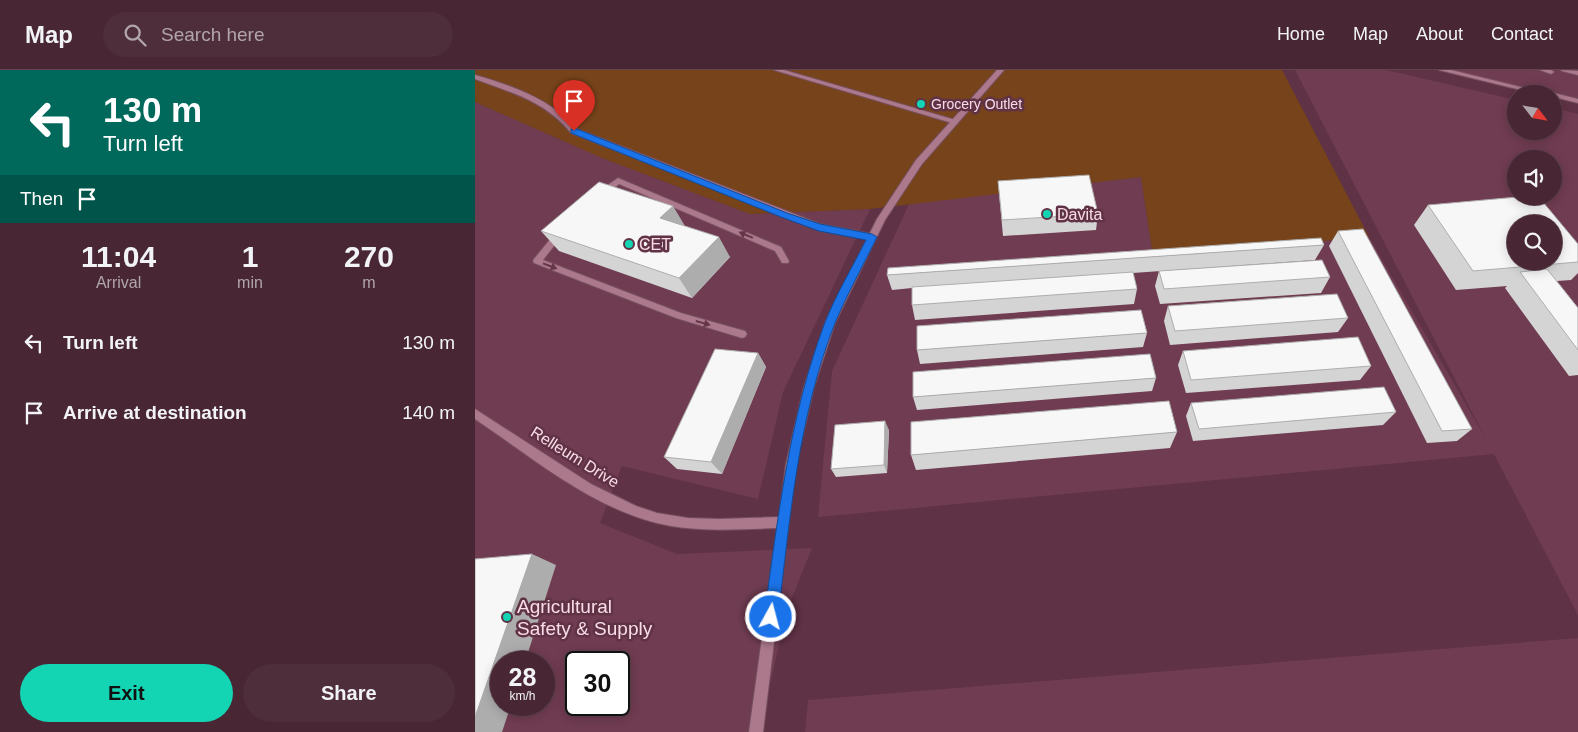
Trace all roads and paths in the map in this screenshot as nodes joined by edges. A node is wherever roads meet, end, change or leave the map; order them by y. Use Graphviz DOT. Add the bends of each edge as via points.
graph roads {
  1 [pos="777,70"];
  2 [pos="1001,70"];
  3 [pos="1442,70"];
  4 [pos="1543,70"];
  5 [pos="1564,70"];
  6 [pos="1551,72"];
  7 [pos="1578,73"];
  8 [pos="475,76"];
  9 [pos="1508,85"];
  10 [pos="1563,97"];
  11 [pos="1578,101"];
  12 [pos="955,122"];
  13 [pos="597,198"];
  14 [pos="569,222"];
  15 [pos="872,237"];
  16 [pos="785,261"];
  17 [pos="742,334"];
  18 [pos="475,413"];
  19 [pos="783,522"];
  20 [pos="756,732"];
  1 -- 12 [label="street"];
  2 -- 12 [label="street"];
  3 -- 9 [label="street"];
  4 -- 6 [label="street"];
  5 -- 7 [label="street"];
  8 -- 15 [label="street" via="549,105 574,131 793,218 819,227"];
  10 -- 11 [label="street"];
  12 -- 15 [label="street" via="919,162"];
  16 -- 13 [label="street, one-way" via="778,249 618,181"];
  14 -- 17 [label="street, one-way" via="537,261 679,316"];
  15 -- 19 [label="street" via="830,323 809,387 791,464"];
  18 -- 19 [label="street, Relleum Drive" via="601,496 657,518 709,524"];
  19 -- 20 [label="street"];
}
